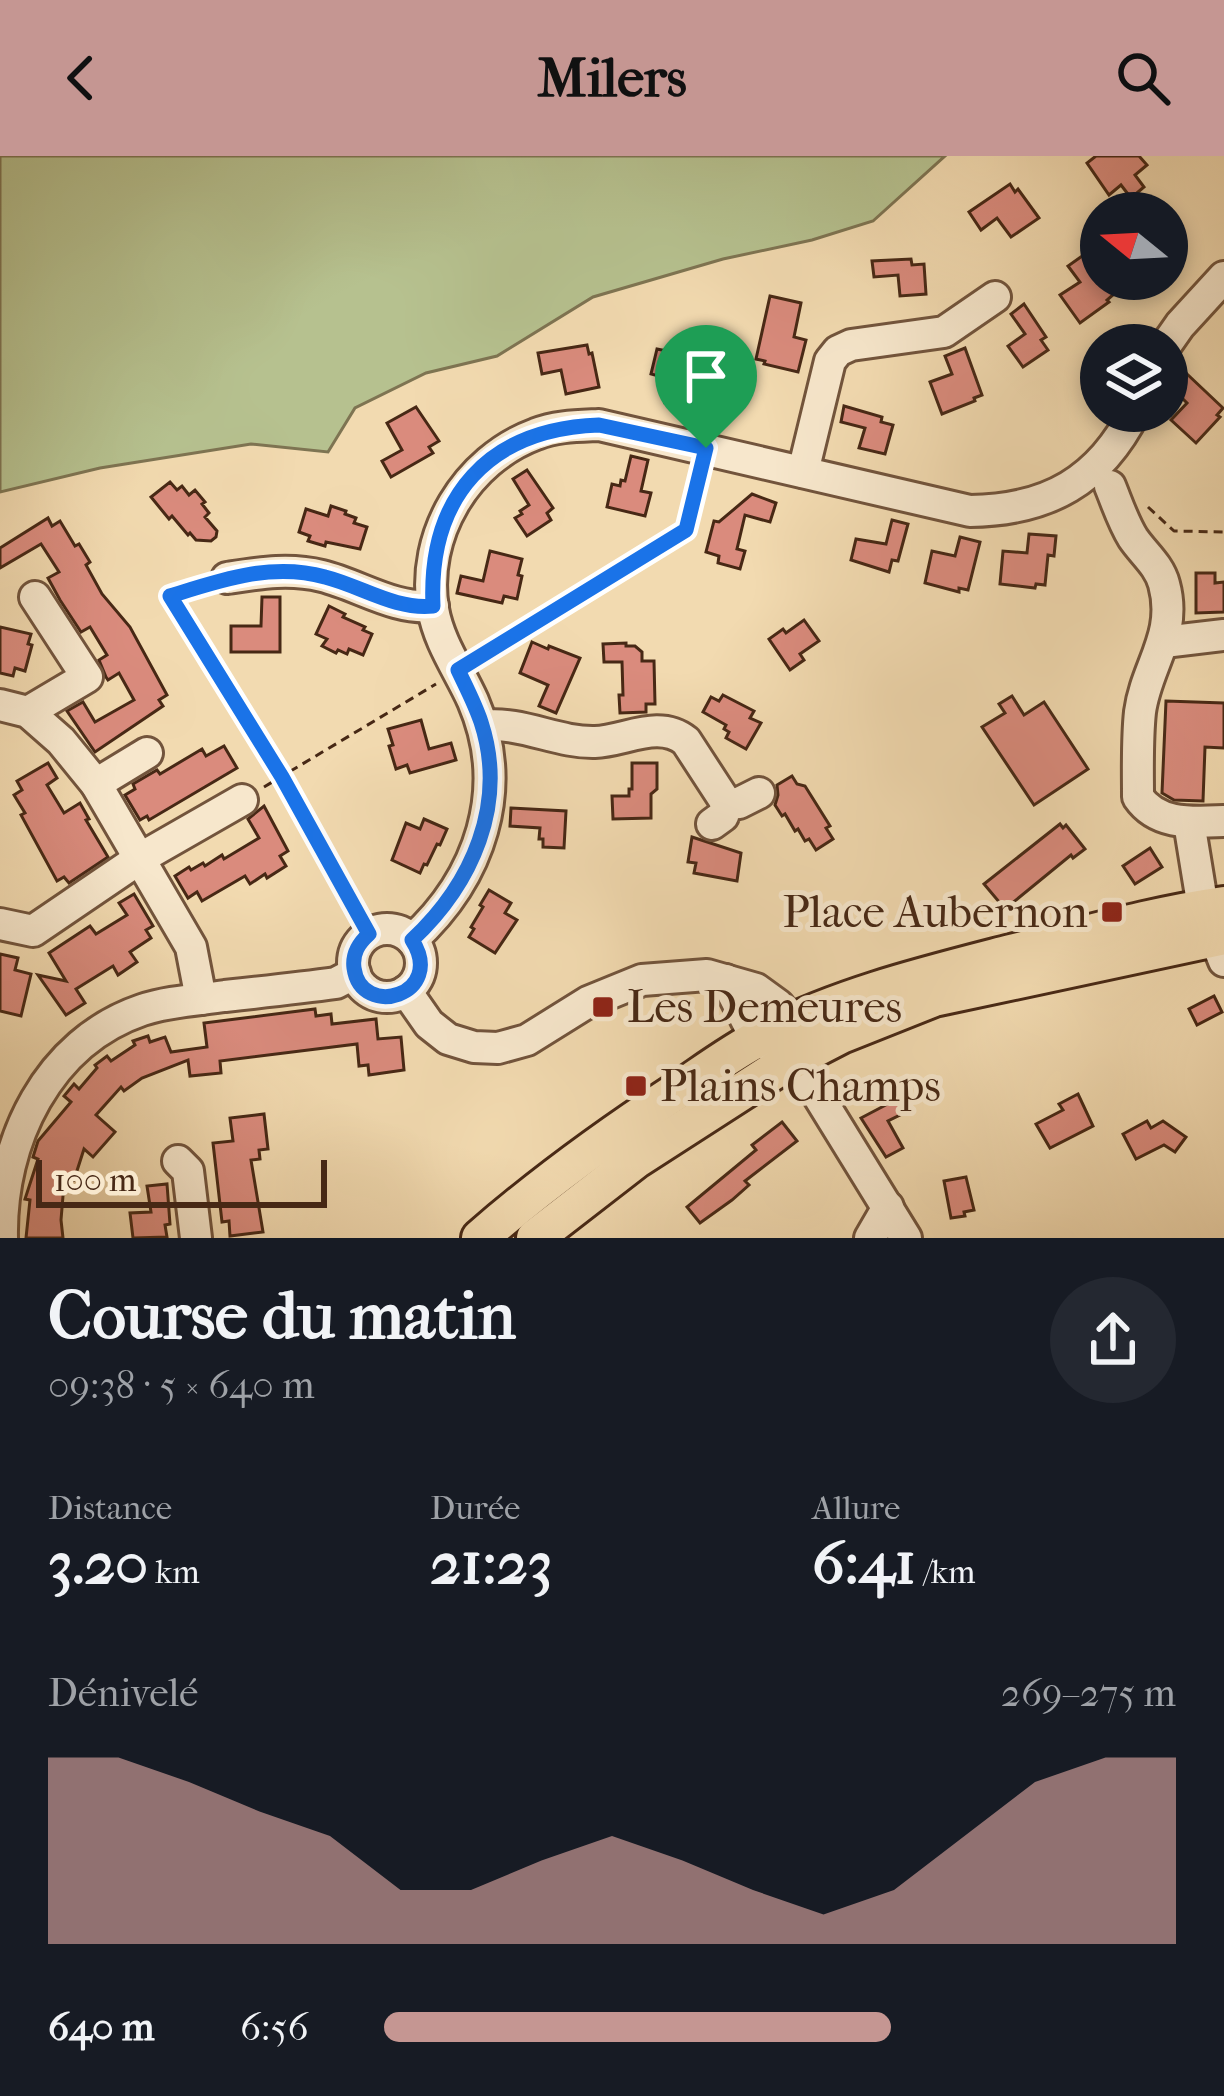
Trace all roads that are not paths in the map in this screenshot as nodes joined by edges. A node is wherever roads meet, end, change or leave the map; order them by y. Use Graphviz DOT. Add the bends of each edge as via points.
graph roads {
  1 [pos="1224,278"];
  2 [pos="995,297"];
  3 [pos="1181,324"];
  4 [pos="1122,432"];
  5 [pos="802,472"];
  6 [pos="1112,491"];
  7 [pos="227,578"];
  8 [pos="35,597"];
  9 [pos="433,606"];
  10 [pos="1224,634"];
  11 [pos="1164,642"];
  12 [pos="14,709"];
  13 [pos="483,726"];
  14 [pos="147,753"];
  15 [pos="96,784"];
  16 [pos="759,793"];
  17 [pos="242,800"];
  18 [pos="1224,821"];
  19 [pos="1189,822"];
  20 [pos="139,859"];
  21 [pos="0,924"];
  22 [pos="1218,930"];
  23 [pos="412,940"];
  24 [pos="355,973"];
  25 [pos="726,980"];
  26 [pos="406,991"];
  27 [pos="201,999"];
  28 [pos="756,1039"];
  29 [pos="796,1049"];
  30 [pos="7,1138"];
  31 [pos="178,1161"];
  32 [pos="888,1208"];
  33 [pos="2,1238"];
  34 [pos="196,1238"];
  35 [pos="480,1238"];
  36 [pos="536,1238"];
  37 [pos="870,1238"];
  38 [pos="906,1238"];
  1 -- 3 [label="street"];
  2 -- 5 [label="street" via="944,332 838,351"];
  4 -- 5 [label="street" via="1107,457 1070,487 1017,508 970,511"];
  5 -- 9 [label="street" via="599,425 537,433 473,476 447,514 434,559"];
  6 -- 11 [label="street" via="1164,583"];
  7 -- 9 [label="street" via="283,569"];
  8 -- 12 [label="street" via="86,677"];
  9 -- 13 [label="street"];
  10 -- 11 [label="street"];
  11 -- 19 [label="street" via="1140,708 1138,797 1158,816"];
  12 -- 15 [label="street" via="61,741"];
  13 -- 16 [label="street" via="598,742 664,730 686,741 720,814"];
  13 -- 23 [label="street" via="483,830 457,891"];
  14 -- 15 [label="street"];
  15 -- 20 [label="street"];
  17 -- 20 [label="street"];
  18 -- 19 [label="street"];
  19 -- 22 [label="street"];
  20 -- 21 [label="street" via="33,931"];
  20 -- 27 [label="street" via="190,947"];
  22 -- 29 [label="main road" via="934,998"];
  23 -- 24 [label="street" via="392,929 369,934 357,947"];
  23 -- 26 [label="street" via="421,967"];
  24 -- 26 [label="street" via="376,995"];
  24 -- 27 [label="street" via="336,983"];
  25 -- 26 [label="street" via="642,980 498,1048 448,1039"];
  25 -- 28 [label="street"];
  25 -- 29 [label="street" via="778,1005"];
  27 -- 30 [label="street" via="141,1010 86,1040 42,1084"];
  28 -- 29 [label="main road"];
  28 -- 35 [label="main road" via="609,1135"];
  29 -- 32 [label="street"];
  29 -- 36 [label="main road"];
  30 -- 33 [label="street"];
  31 -- 34 [label="street" via="188,1171"];
  32 -- 37 [label="street"];
  32 -- 38 [label="street"];
}
